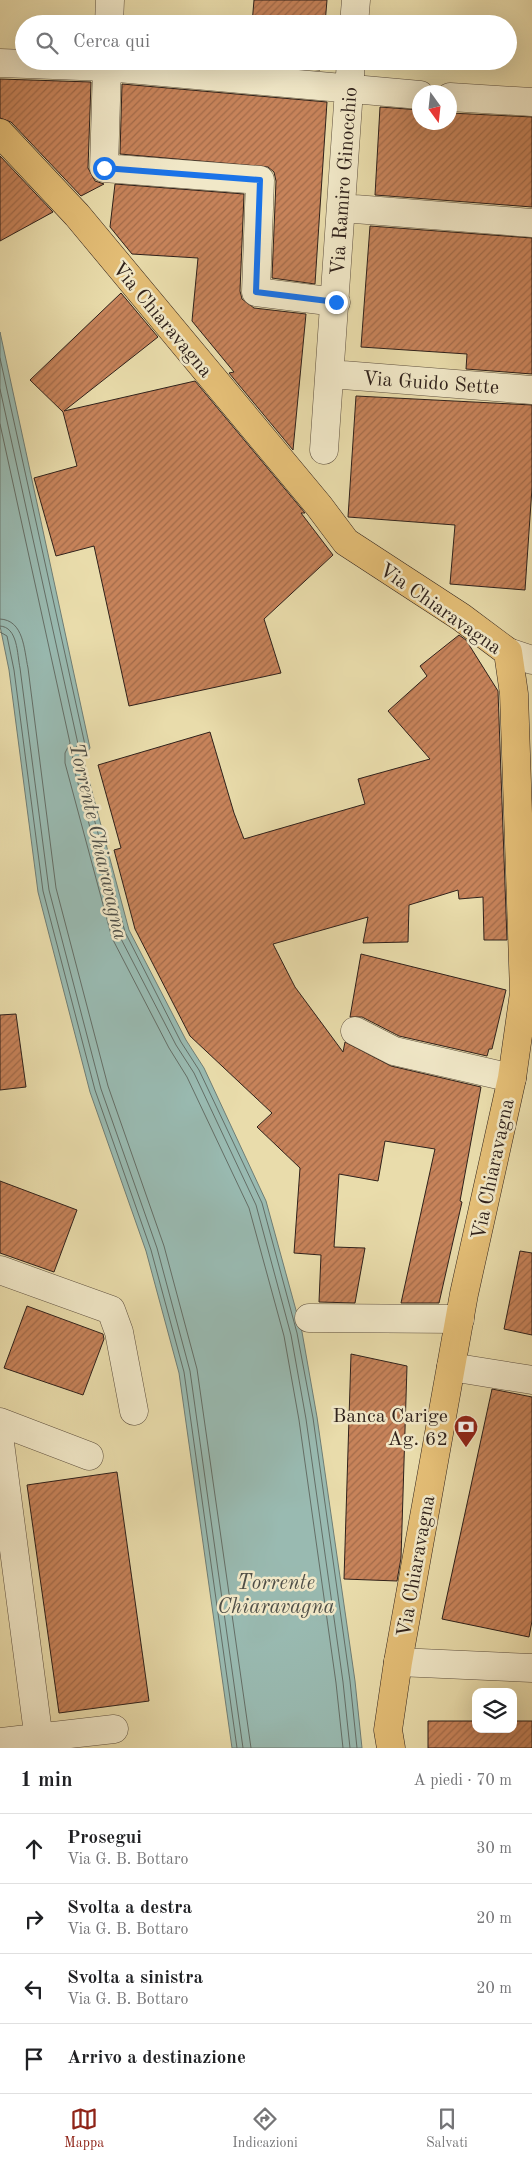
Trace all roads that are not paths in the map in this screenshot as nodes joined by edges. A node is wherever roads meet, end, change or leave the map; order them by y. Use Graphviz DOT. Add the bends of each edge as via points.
graph roads {
  1 [pos="110,0"];
  2 [pos="356,0"];
  3 [pos="109,15"];
  4 [pos="355,15"];
  5 [pos="0,63"];
  6 [pos="15,63"];
  7 [pos="107,70"];
  8 [pos="162,70"];
  9 [pos="350,70"];
  10 [pos="349,90"];
  11 [pos="412,94"];
  12 [pos="457,97"];
  13 [pos="532,102"];
  14 [pos="0,133"];
  15 [pos="342,208"];
  16 [pos="532,222"];
  17 [pos="336,302"];
  18 [pos="330,374"];
  19 [pos="532,390"];
  20 [pos="324,450"];
  21 [pos="520,656"];
  22 [pos="355,1031"];
  23 [pos="512,1078"];
  24 [pos="0,1270"];
  25 [pos="309,1318"];
  26 [pos="460,1319"];
  27 [pos="451,1367"];
  28 [pos="532,1380"];
  29 [pos="134,1411"];
  30 [pos="0,1422"];
  31 [pos="0,1443"];
  32 [pos="89,1456"];
  33 [pos="398,1662"];
  34 [pos="532,1668"];
  35 [pos="114,1729"];
  36 [pos="0,1742"];
  37 [pos="40,1743"];
  38 [pos="390,1748"];
  1 -- 3 [label="street"];
  2 -- 4 [label="street"];
  5 -- 6 [label="street"];
  7 -- 17 [label="street" via="104,168 260,180 256,292"];
  8 -- 10 [label="street"];
  9 -- 10 [label="street, Via Ramiro Ginocchio"];
  10 -- 11 [label="street"];
  10 -- 15 [label="street, Via Ramiro Ginocchio"];
  12 -- 13 [label="street"];
  14 -- 21 [label="main road, Via Chiaravagna" via="77,216 346,542"];
  15 -- 16 [label="street"];
  15 -- 17 [label="street, Via Ramiro Ginocchio"];
  17 -- 18 [label="street, Via Ramiro Ginocchio"];
  18 -- 19 [label="street, Via Guido Sette"];
  18 -- 20 [label="street, Via Ramiro Ginocchio"];
  21 -- 23 [label="main road, Via Chiaravagna" via="514,694 524,993"];
  22 -- 23 [label="street" via="394,1051"];
  23 -- 26 [label="main road, Via Chiaravagna"];
  24 -- 29 [label="street" via="110,1310 119,1332"];
  25 -- 26 [label="street"];
  26 -- 27 [label="main road, Via Chiaravagna"];
  27 -- 28 [label="street"];
  27 -- 33 [label="main road, Via Chiaravagna"];
  30 -- 32 [label="street"];
  31 -- 37 [label="street"];
  33 -- 34 [label="street, Via Chiaravagna"];
  33 -- 38 [label="main road, Via Chiaravagna" via="388,1730"];
  35 -- 37 [label="street"];
  36 -- 37 [label="street"];
}
